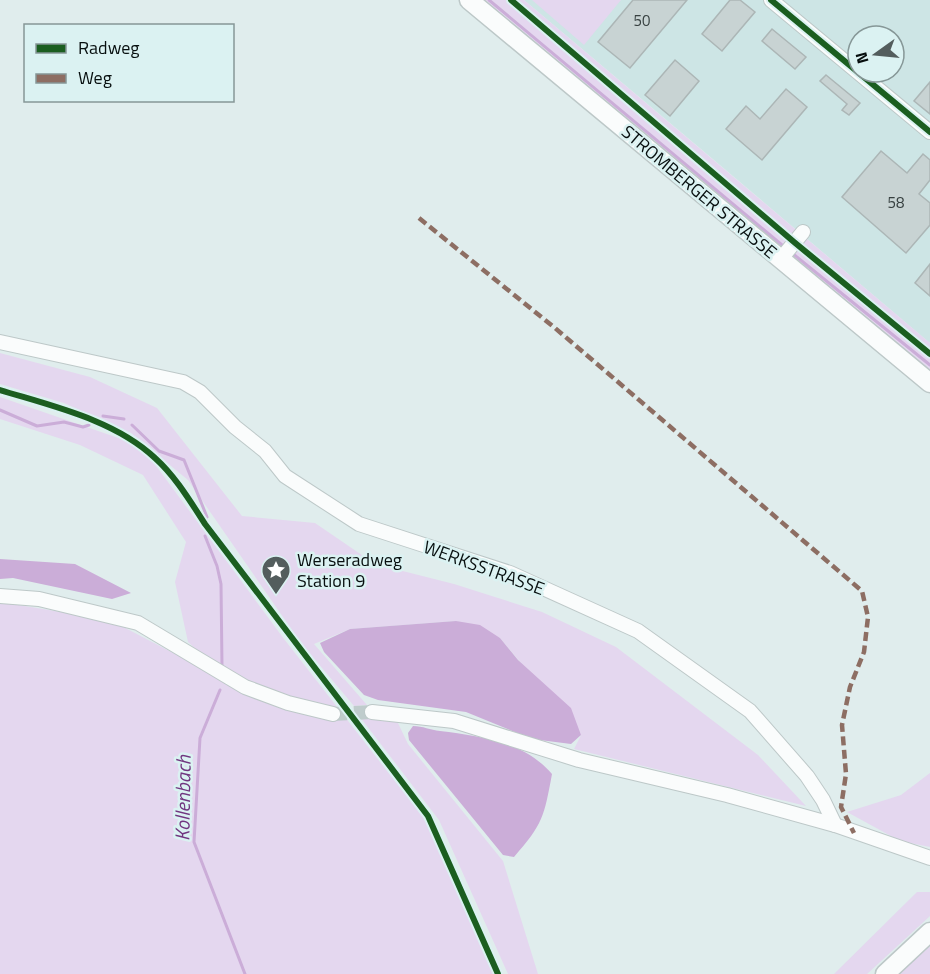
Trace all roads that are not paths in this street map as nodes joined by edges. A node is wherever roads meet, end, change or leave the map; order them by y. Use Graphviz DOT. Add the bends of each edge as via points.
graph roads {
  1 [pos="469,0"];
  2 [pos="771,0"];
  3 [pos="930,132"];
  4 [pos="803,232"];
  5 [pos="780,260"];
  6 [pos="0,342"];
  7 [pos="930,383"];
  8 [pos="0,596"];
  9 [pos="372,712"];
  10 [pos="333,714"];
  11 [pos="835,825"];
  12 [pos="930,858"];
  13 [pos="930,932"];
  14 [pos="885,974"];
  1 -- 5 [label="main road, STROMBERGER STRASSE"];
  2 -- 3 [label="street"];
  4 -- 5 [label="street"];
  5 -- 7 [label="main road, STROMBERGER STRASSE"];
  6 -- 11 [label="street, WERKSSTRASSE" via="183,382 200,392 265,451 285,476 359,524 510,573 638,632 750,711 807,776"];
  8 -- 10 [label="street" via="39,599 138,623 245,687"];
  9 -- 11 [label="street" via="454,721 579,760"];
  11 -- 12 [label="street"];
  13 -- 14 [label="main road"];
}
